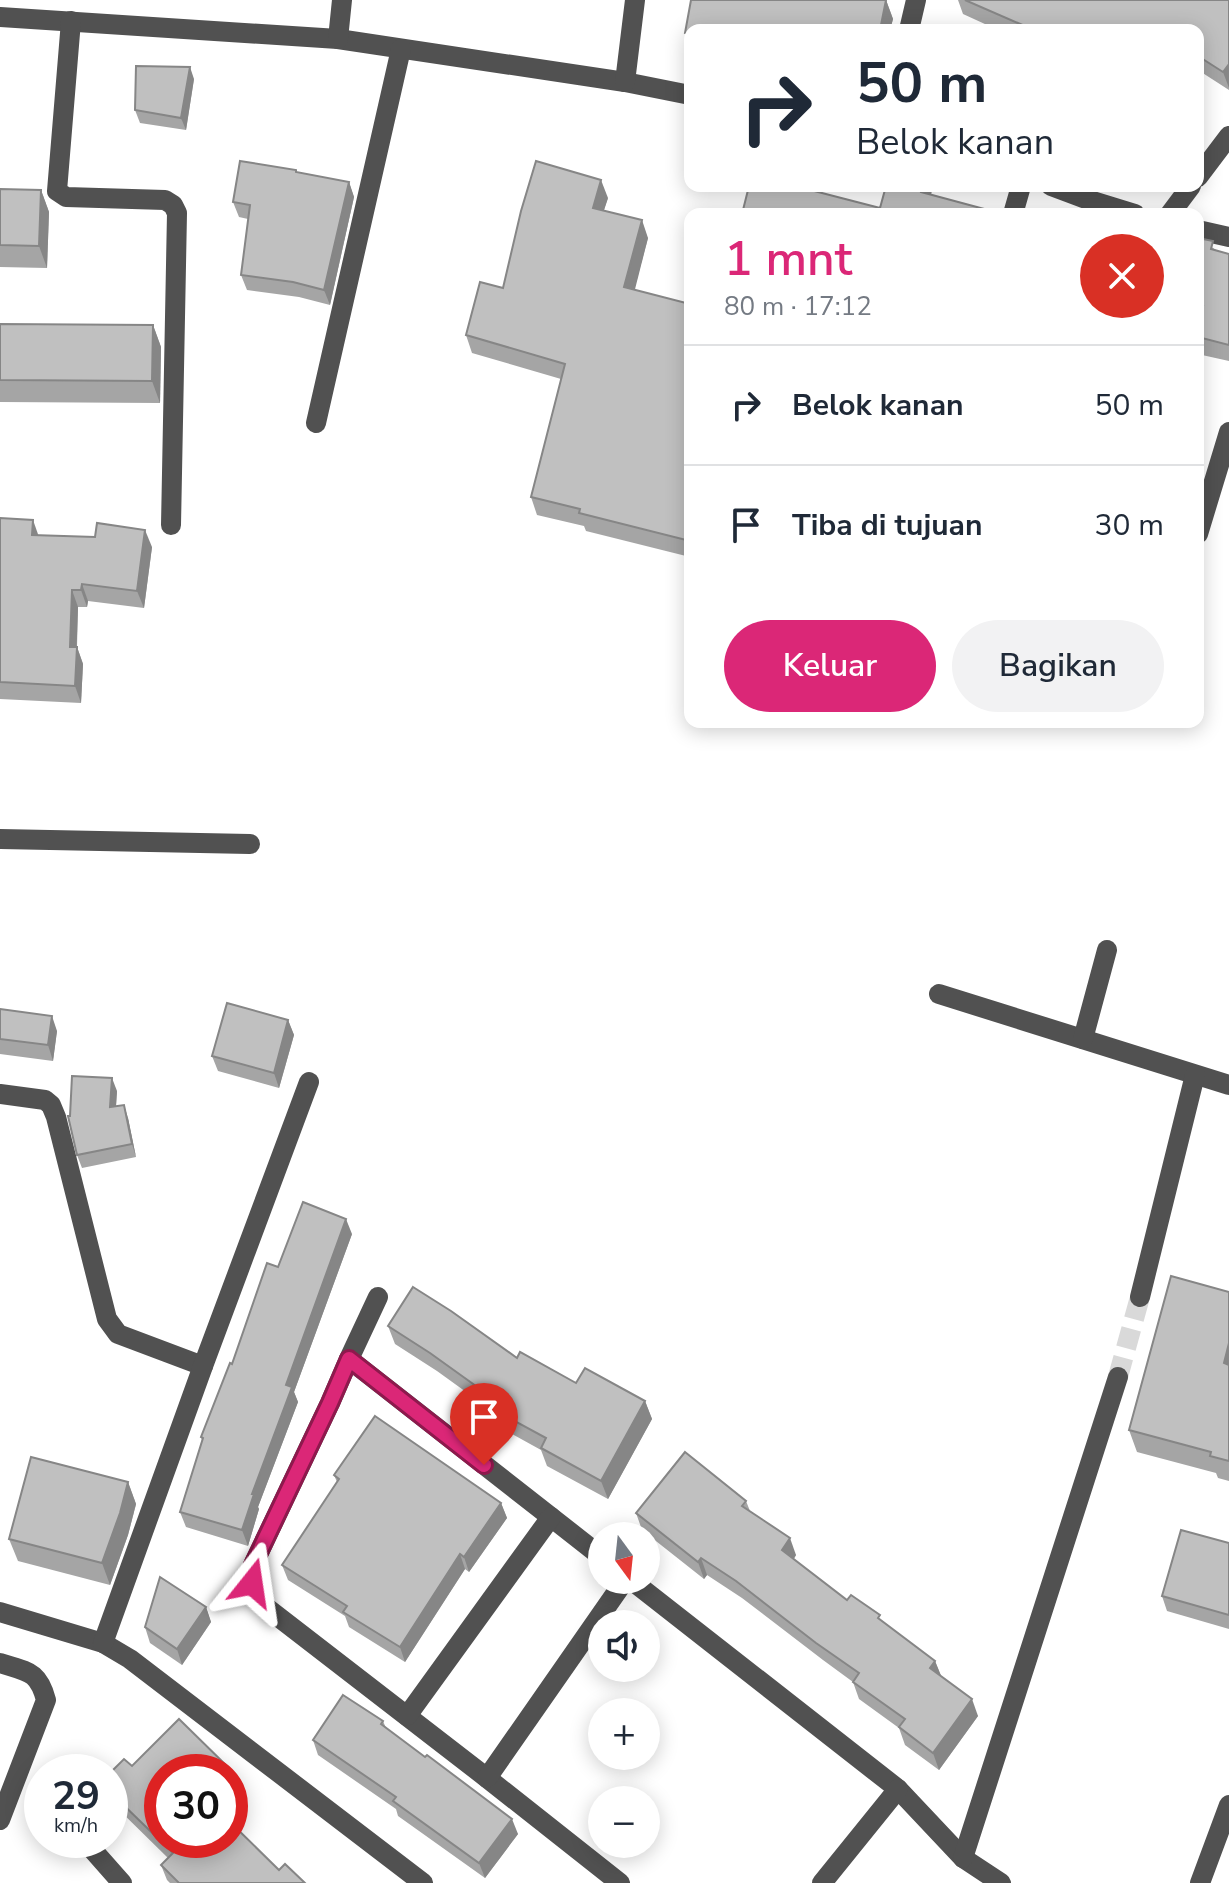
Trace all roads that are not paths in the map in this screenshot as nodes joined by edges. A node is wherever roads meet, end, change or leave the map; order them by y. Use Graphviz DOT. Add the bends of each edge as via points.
graph roads {
  1 [pos="342,0"];
  2 [pos="635,0"];
  3 [pos="916,0"];
  4 [pos="38,10"];
  5 [pos="0,17"];
  6 [pos="71,21"];
  7 [pos="910,24"];
  8 [pos="338,39"];
  9 [pos="401,49"];
  10 [pos="625,82"];
  11 [pos="684,94"];
  12 [pos="1229,136"];
  13 [pos="1204,169"];
  14 [pos="1067,192"];
  15 [pos="1116,208"];
  16 [pos="1204,231"];
  17 [pos="1229,237"];
  18 [pos="316,423"];
  19 [pos="1229,432"];
  20 [pos="1204,514"];
  21 [pos="171,525"];
  22 [pos="0,839"];
  23 [pos="250,844"];
  24 [pos="1107,950"];
  25 [pos="939,994"];
  26 [pos="1083,1039"];
  27 [pos="1195,1075"];
  28 [pos="309,1082"];
  29 [pos="1229,1085"];
  30 [pos="0,1094"];
  31 [pos="378,1297"];
  32 [pos="1140,1297"];
  33 [pos="349,1359"];
  34 [pos="203,1366"];
  35 [pos="1118,1377"];
  36 [pos="551,1517"];
  37 [pos="588,1546"];
  38 [pos="615,1594"];
  39 [pos="649,1594"];
  40 [pos="0,1612"];
  41 [pos="103,1643"];
  42 [pos="0,1663"];
  43 [pos="407,1716"];
  44 [pos="487,1778"];
  45 [pos="898,1789"];
  46 [pos="1229,1805"];
  47 [pos="0,1820"];
  48 [pos="100,1858"];
  49 [pos="963,1858"];
  50 [pos="122,1883"];
  51 [pos="423,1883"];
  52 [pos="620,1883"];
  53 [pos="822,1883"];
  54 [pos="1001,1883"];
  55 [pos="1200,1883"];
  1 -- 8 [label="street"];
  2 -- 10 [label="street"];
  3 -- 7 [label="street"];
  4 -- 5 [label="street"];
  4 -- 6 [label="street"];
  6 -- 8 [label="street"];
  6 -- 21 [label="street" via="57,191 66,197 165,200 177,213"];
  8 -- 9 [label="street"];
  9 -- 10 [label="street"];
  9 -- 18 [label="street"];
  10 -- 11 [label="street"];
  12 -- 13 [label="street"];
  14 -- 15 [label="street"];
  16 -- 17 [label="street"];
  19 -- 20 [label="street"];
  22 -- 23 [label="street"];
  24 -- 26 [label="street"];
  25 -- 26 [label="street"];
  26 -- 27 [label="street"];
  27 -- 29 [label="street"];
  27 -- 32 [label="street"];
  28 -- 34 [label="street"];
  30 -- 34 [label="street" via="51,1105 111,1326 118,1334"];
  31 -- 33 [label="street"];
  33 -- 36 [label="street"];
  33 -- 43 [label="street" via="253,1565 254,1598"];
  34 -- 41 [label="street"];
  35 -- 49 [label="street"];
  36 -- 37 [label="street"];
  36 -- 43 [label="street"];
  38 -- 44 [label="street"];
  39 -- 45 [label="street"];
  40 -- 41 [label="street"];
  41 -- 51 [label="street"];
  42 -- 47 [label="street" via="32,1674 46,1700"];
  43 -- 44 [label="street"];
  44 -- 52 [label="street"];
  45 -- 49 [label="street"];
  45 -- 53 [label="street"];
  46 -- 55 [label="street"];
  48 -- 50 [label="street"];
  49 -- 54 [label="street"];
}
